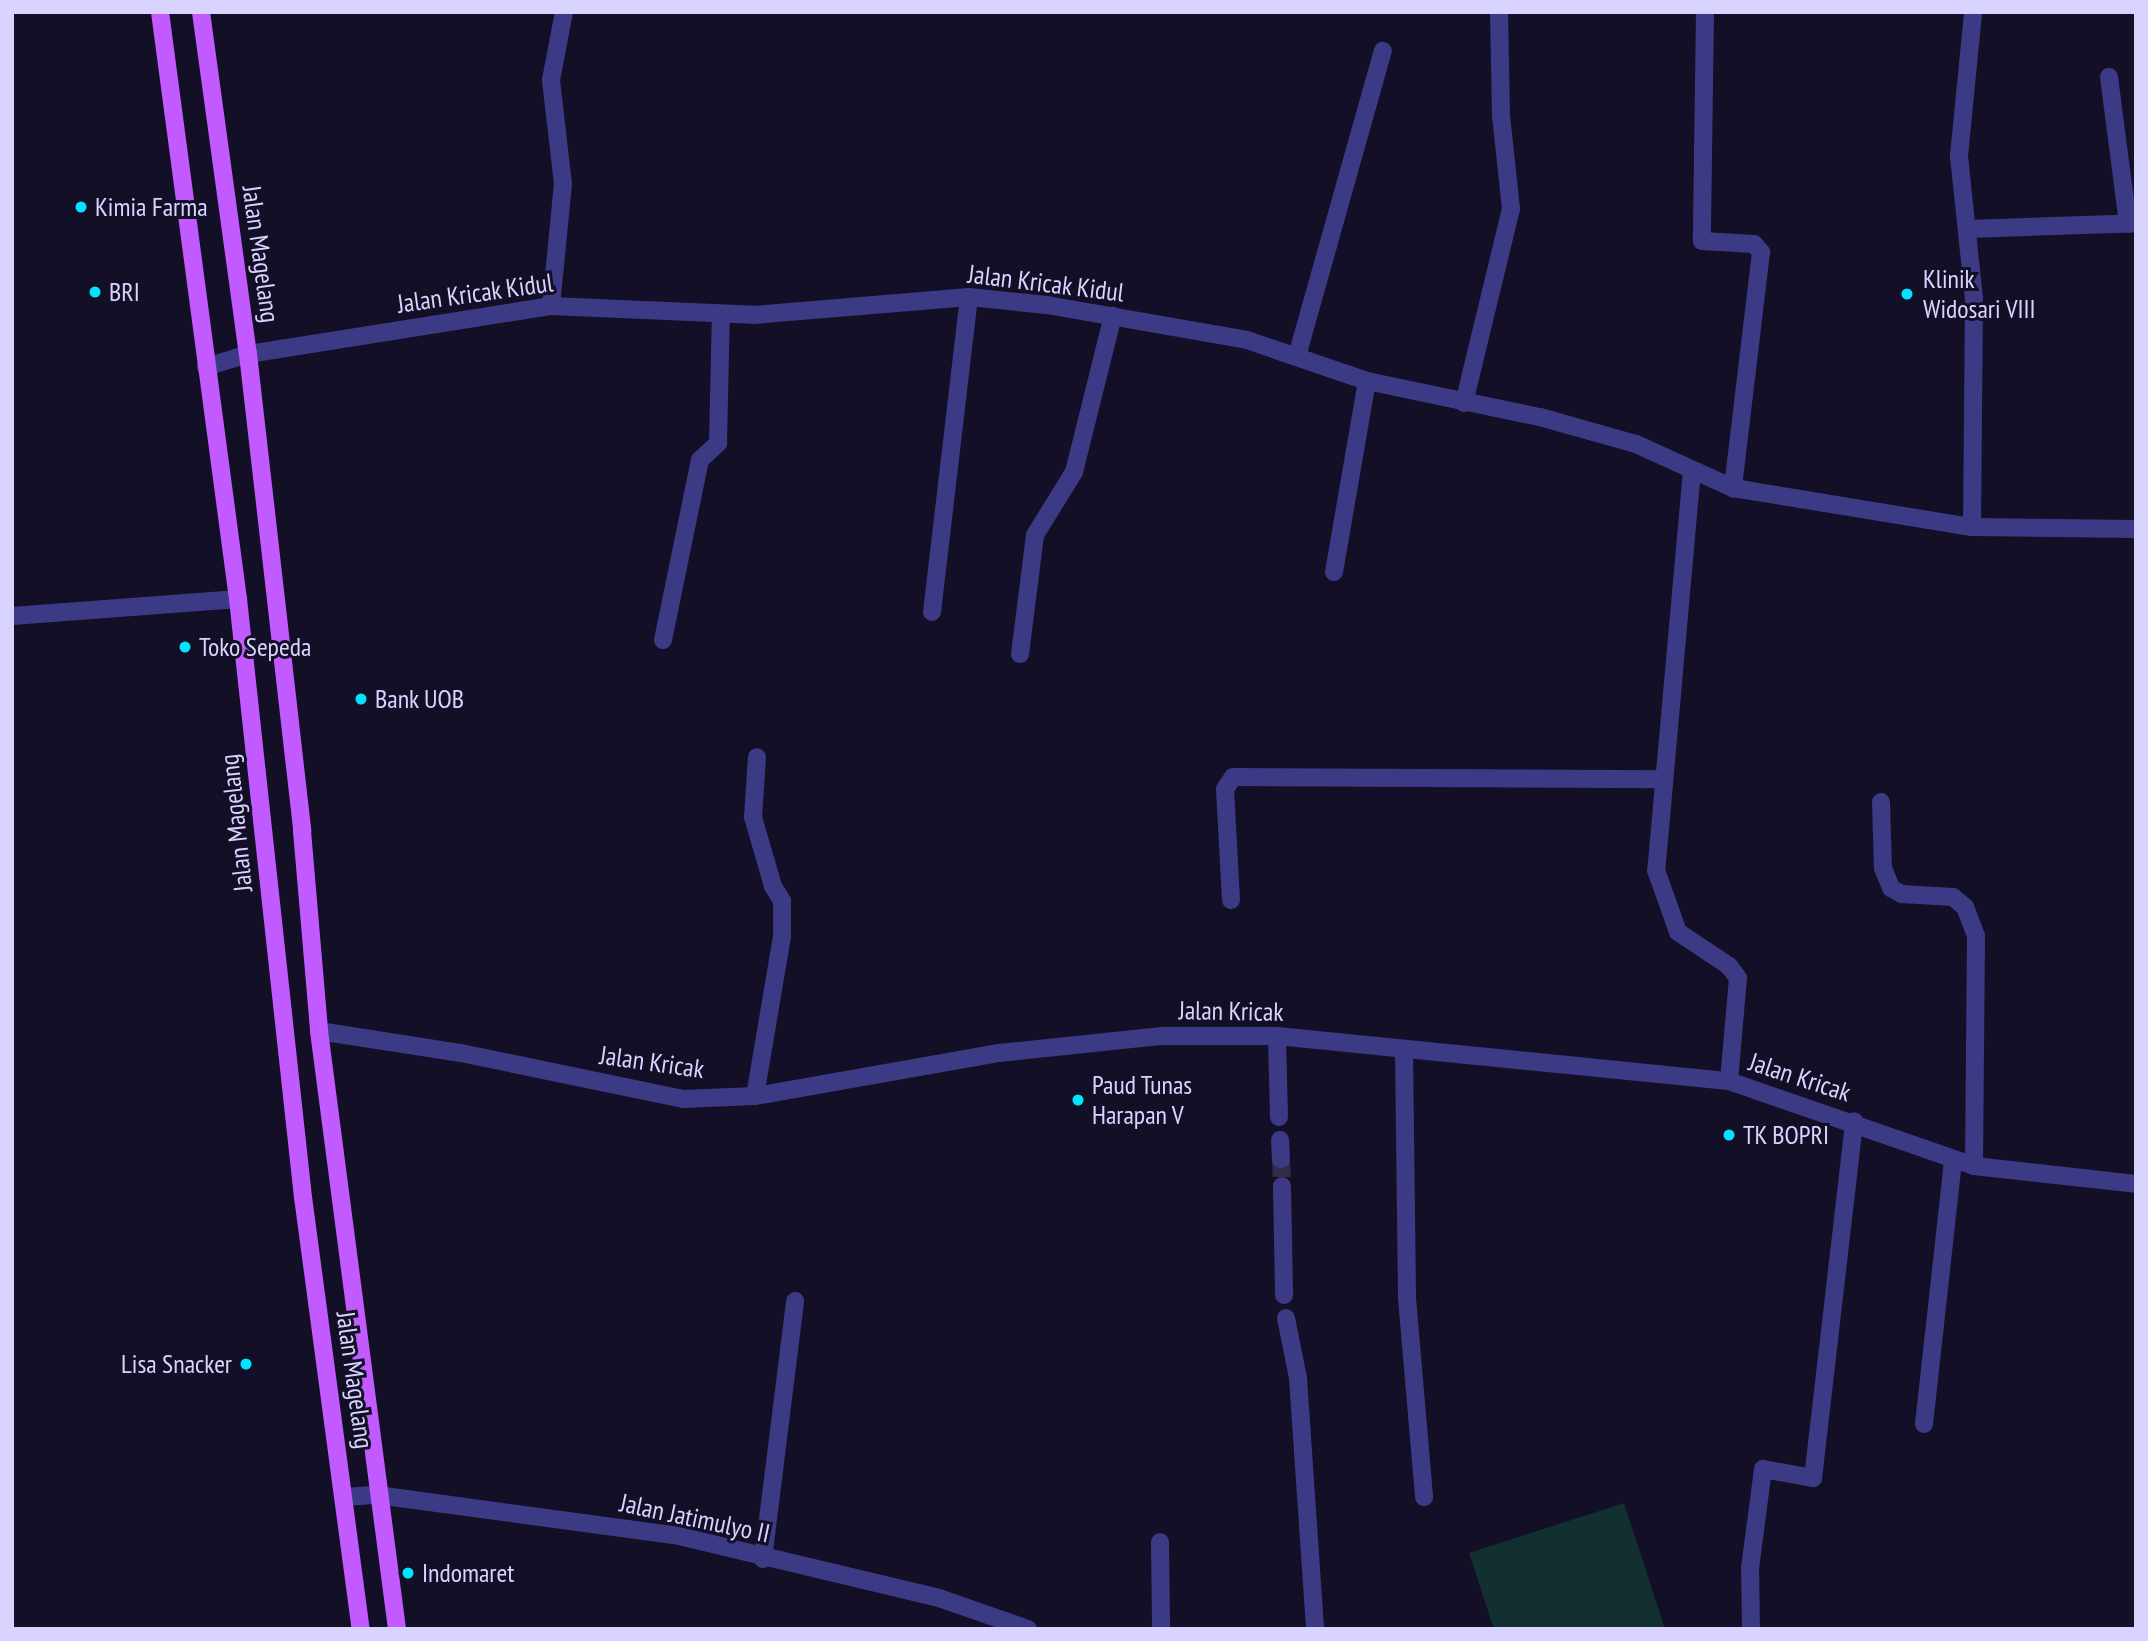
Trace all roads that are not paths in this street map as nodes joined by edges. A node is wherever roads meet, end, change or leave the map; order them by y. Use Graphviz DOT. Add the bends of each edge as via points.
graph roads {
  1 [pos="160,12"];
  2 [pos="201,12"];
  3 [pos="564,12"];
  4 [pos="1499,12"];
  5 [pos="1704,12"];
  6 [pos="1973,12"];
  7 [pos="1383,51"];
  8 [pos="2109,77"];
  9 [pos="2132,223"];
  10 [pos="1968,229"];
  11 [pos="969,297"];
  12 [pos="551,306"];
  13 [pos="721,314"];
  14 [pos="1113,316"];
  15 [pos="248,354"];
  16 [pos="1297,356"];
  17 [pos="206,367"];
  18 [pos="1367,381"];
  19 [pos="1464,403"];
  20 [pos="1692,470"];
  21 [pos="1733,488"];
  22 [pos="1972,527"];
  23 [pos="2136,529"];
  24 [pos="1334,572"];
  25 [pos="238,599"];
  26 [pos="932,612"];
  27 [pos="12,616"];
  28 [pos="663,640"];
  29 [pos="1020,654"];
  30 [pos="757,757"];
  31 [pos="1661,779"];
  32 [pos="1881,802"];
  33 [pos="1231,900"];
  34 [pos="319,1031"];
  35 [pos="1277,1036"];
  36 [pos="1404,1051"];
  37 [pos="1729,1082"];
  38 [pos="755,1096"];
  39 [pos="1279,1117"];
  40 [pos="1854,1121"];
  41 [pos="1280,1140"];
  42 [pos="1281,1159"];
  43 [pos="1953,1160"];
  44 [pos="1974,1166"];
  45 [pos="2136,1184"];
  46 [pos="1282,1186"];
  47 [pos="1284,1295"];
  48 [pos="795,1301"];
  49 [pos="1286,1318"];
  50 [pos="1924,1424"];
  51 [pos="377,1495"];
  52 [pos="345,1497"];
  53 [pos="1424,1497"];
  54 [pos="1160,1542"];
  55 [pos="763,1559"];
  56 [pos="361,1629"];
  57 [pos="397,1629"];
  58 [pos="1028,1629"];
  59 [pos="1161,1629"];
  60 [pos="1315,1629"];
  61 [pos="1751,1629"];
  1 -- 17 [label="main road, Jalan Magelang"];
  2 -- 15 [label="main road, Jalan Magelang"];
  3 -- 12 [label="street" via="551,80 563,184"];
  4 -- 19 [label="street" via="1511,209"];
  5 -- 21 [label="street" via="1702,241 1754,244 1761,252"];
  6 -- 10 [label="street" via="1959,156"];
  7 -- 16 [label="street"];
  8 -- 9 [label="street"];
  9 -- 10 [label="street"];
  10 -- 22 [label="street" via="1974,299"];
  11 -- 13 [label="street, Jalan Kricak Kidul" via="807,313"];
  11 -- 14 [label="street, Jalan Kricak Kidul"];
  11 -- 26 [label="street"];
  12 -- 13 [label="street, Jalan Kricak Kidul"];
  12 -- 15 [label="street, Jalan Kricak Kidul"];
  13 -- 28 [label="street" via="718,443 699,460"];
  14 -- 16 [label="street, Jalan Kricak Kidul" via="1192,328"];
  14 -- 29 [label="street" via="1074,472 1035,535"];
  15 -- 17 [label="street, Jalan Kricak Kidul"];
  15 -- 34 [label="main road, Jalan Magelang" via="302,831"];
  16 -- 18 [label="street, Jalan Kricak Kidul"];
  17 -- 25 [label="main road, Jalan Magelang"];
  18 -- 19 [label="street, Jalan Kricak Kidul"];
  18 -- 24 [label="street"];
  19 -- 20 [label="street, Jalan Kricak Kidul" via="1540,417 1636,444"];
  20 -- 21 [label="street, Jalan Kricak Kidul"];
  20 -- 31 [label="street"];
  21 -- 22 [label="street, Jalan Kricak Kidul"];
  22 -- 23 [label="street, Jalan Kricak Kidul"];
  25 -- 27 [label="street"];
  25 -- 52 [label="main road, Jalan Magelang" via="303,1197"];
  30 -- 38 [label="street" via="753,817 782,901 782,937"];
  31 -- 33 [label="street" via="1233,777 1225,789"];
  31 -- 37 [label="street" via="1656,870 1672,920 1678,932 1729,966 1738,978"];
  32 -- 44 [label="street" via="1883,868 1891,888 1902,894 1953,897 1965,907 1974,929 1978,950"];
  34 -- 38 [label="street, Jalan Kricak" via="683,1099"];
  34 -- 51 [label="main road, Jalan Magelang"];
  35 -- 36 [label="street, Jalan Kricak"];
  35 -- 38 [label="street, Jalan Kricak" via="1162,1037 999,1053"];
  35 -- 39 [label="street"];
  36 -- 37 [label="street, Jalan Kricak"];
  36 -- 53 [label="street" via="1407,1298"];
  37 -- 40 [label="street, Jalan Kricak"];
  40 -- 43 [label="street, Jalan Kricak"];
  40 -- 61 [label="street" via="1813,1478 1763,1469 1750,1568"];
  41 -- 42 [label="street"];
  43 -- 44 [label="street, Jalan Kricak"];
  43 -- 50 [label="street"];
  44 -- 45 [label="street, Jalan Kricak"];
  46 -- 47 [label="street"];
  48 -- 55 [label="street"];
  49 -- 60 [label="street" via="1298,1378"];
  51 -- 52 [label="street, Jalan Jatimulyo II"];
  51 -- 55 [label="street, Jalan Jatimulyo II" via="679,1536"];
  51 -- 57 [label="main road, Jalan Magelang"];
  52 -- 56 [label="main road, Jalan Magelang"];
  54 -- 59 [label="street"];
  55 -- 58 [label="street, Jalan Jatimulyo II" via="939,1598"];
}
